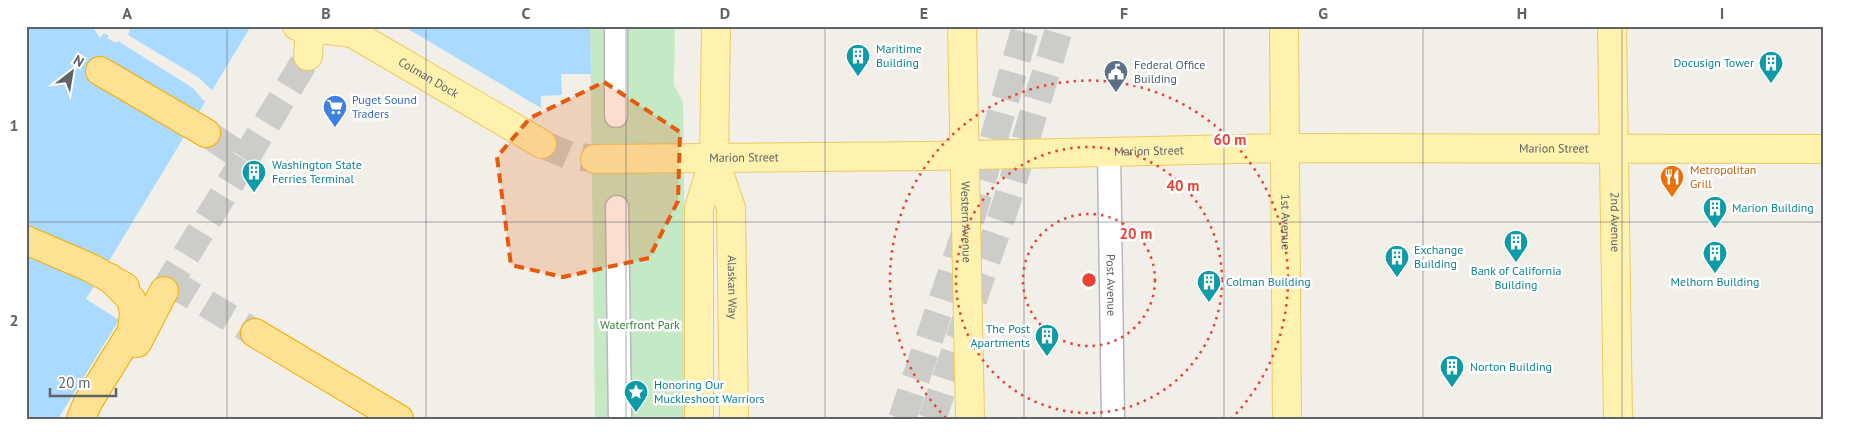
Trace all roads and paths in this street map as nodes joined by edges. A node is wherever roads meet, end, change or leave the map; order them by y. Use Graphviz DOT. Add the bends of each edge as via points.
graph roads {
  1 [pos="616,26"];
  2 [pos="716,26"];
  3 [pos="962,26"];
  4 [pos="1284,26"];
  5 [pos="1612,26"];
  6 [pos="304,27"];
  7 [pos="308,56"];
  8 [pos="100,71"];
  9 [pos="616,116"];
  10 [pos="206,133"];
  11 [pos="542,144"];
  12 [pos="1285,148"];
  13 [pos="1614,149"];
  14 [pos="1823,149"];
  15 [pos="1109,153"];
  16 [pos="963,156"];
  17 [pos="595,159"];
  18 [pos="714,159"];
  19 [pos="617,207"];
  20 [pos="26,240"];
  21 [pos="110,278"];
  22 [pos="255,333"];
  23 [pos="89,418"];
  24 [pos="399,419"];
  25 [pos="620,419"];
  26 [pos="699,419"];
  27 [pos="734,419"];
  28 [pos="970,419"];
  29 [pos="1113,419"];
  30 [pos="1287,419"];
  31 [pos="1618,419"];
  1 -- 9 [label="street"];
  2 -- 18 [label="main road, Alaskan Way"];
  3 -- 16 [label="main road, Western Avenue"];
  4 -- 12 [label="main road, 1st Avenue"];
  5 -- 13 [label="main road, 2nd Avenue"];
  6 -- 7 [label="main road, Colman Dock"];
  6 -- 11 [label="main road, Colman Dock" via="352,33"];
  8 -- 10 [label="highway"];
  12 -- 13 [label="main road, Marion Street"];
  12 -- 15 [label="main road, Marion Street"];
  12 -- 30 [label="main road, 1st Avenue"];
  13 -- 14 [label="main road, Marion Street"];
  13 -- 31 [label="main road, 2nd Avenue"];
  15 -- 16 [label="main road, Marion Street"];
  15 -- 29 [label="street, Post Avenue"];
  16 -- 18 [label="main road, Marion Street"];
  16 -- 28 [label="main road, Western Avenue"];
  17 -- 18 [label="main road, Marion Street"];
  18 -- 26 [label="main road, Alaskan Way" via="699,208"];
  18 -- 27 [label="main road, Alaskan Way" via="731,208"];
  19 -- 25 [label="street"];
  20 -- 21 [label="highway"];
  21 -- 23 [label="highway" via="131,299 134,312 132,330 88,402"];
  21 -- 23 [label="highway" via="160,298"];
  22 -- 24 [label="highway"];
}
